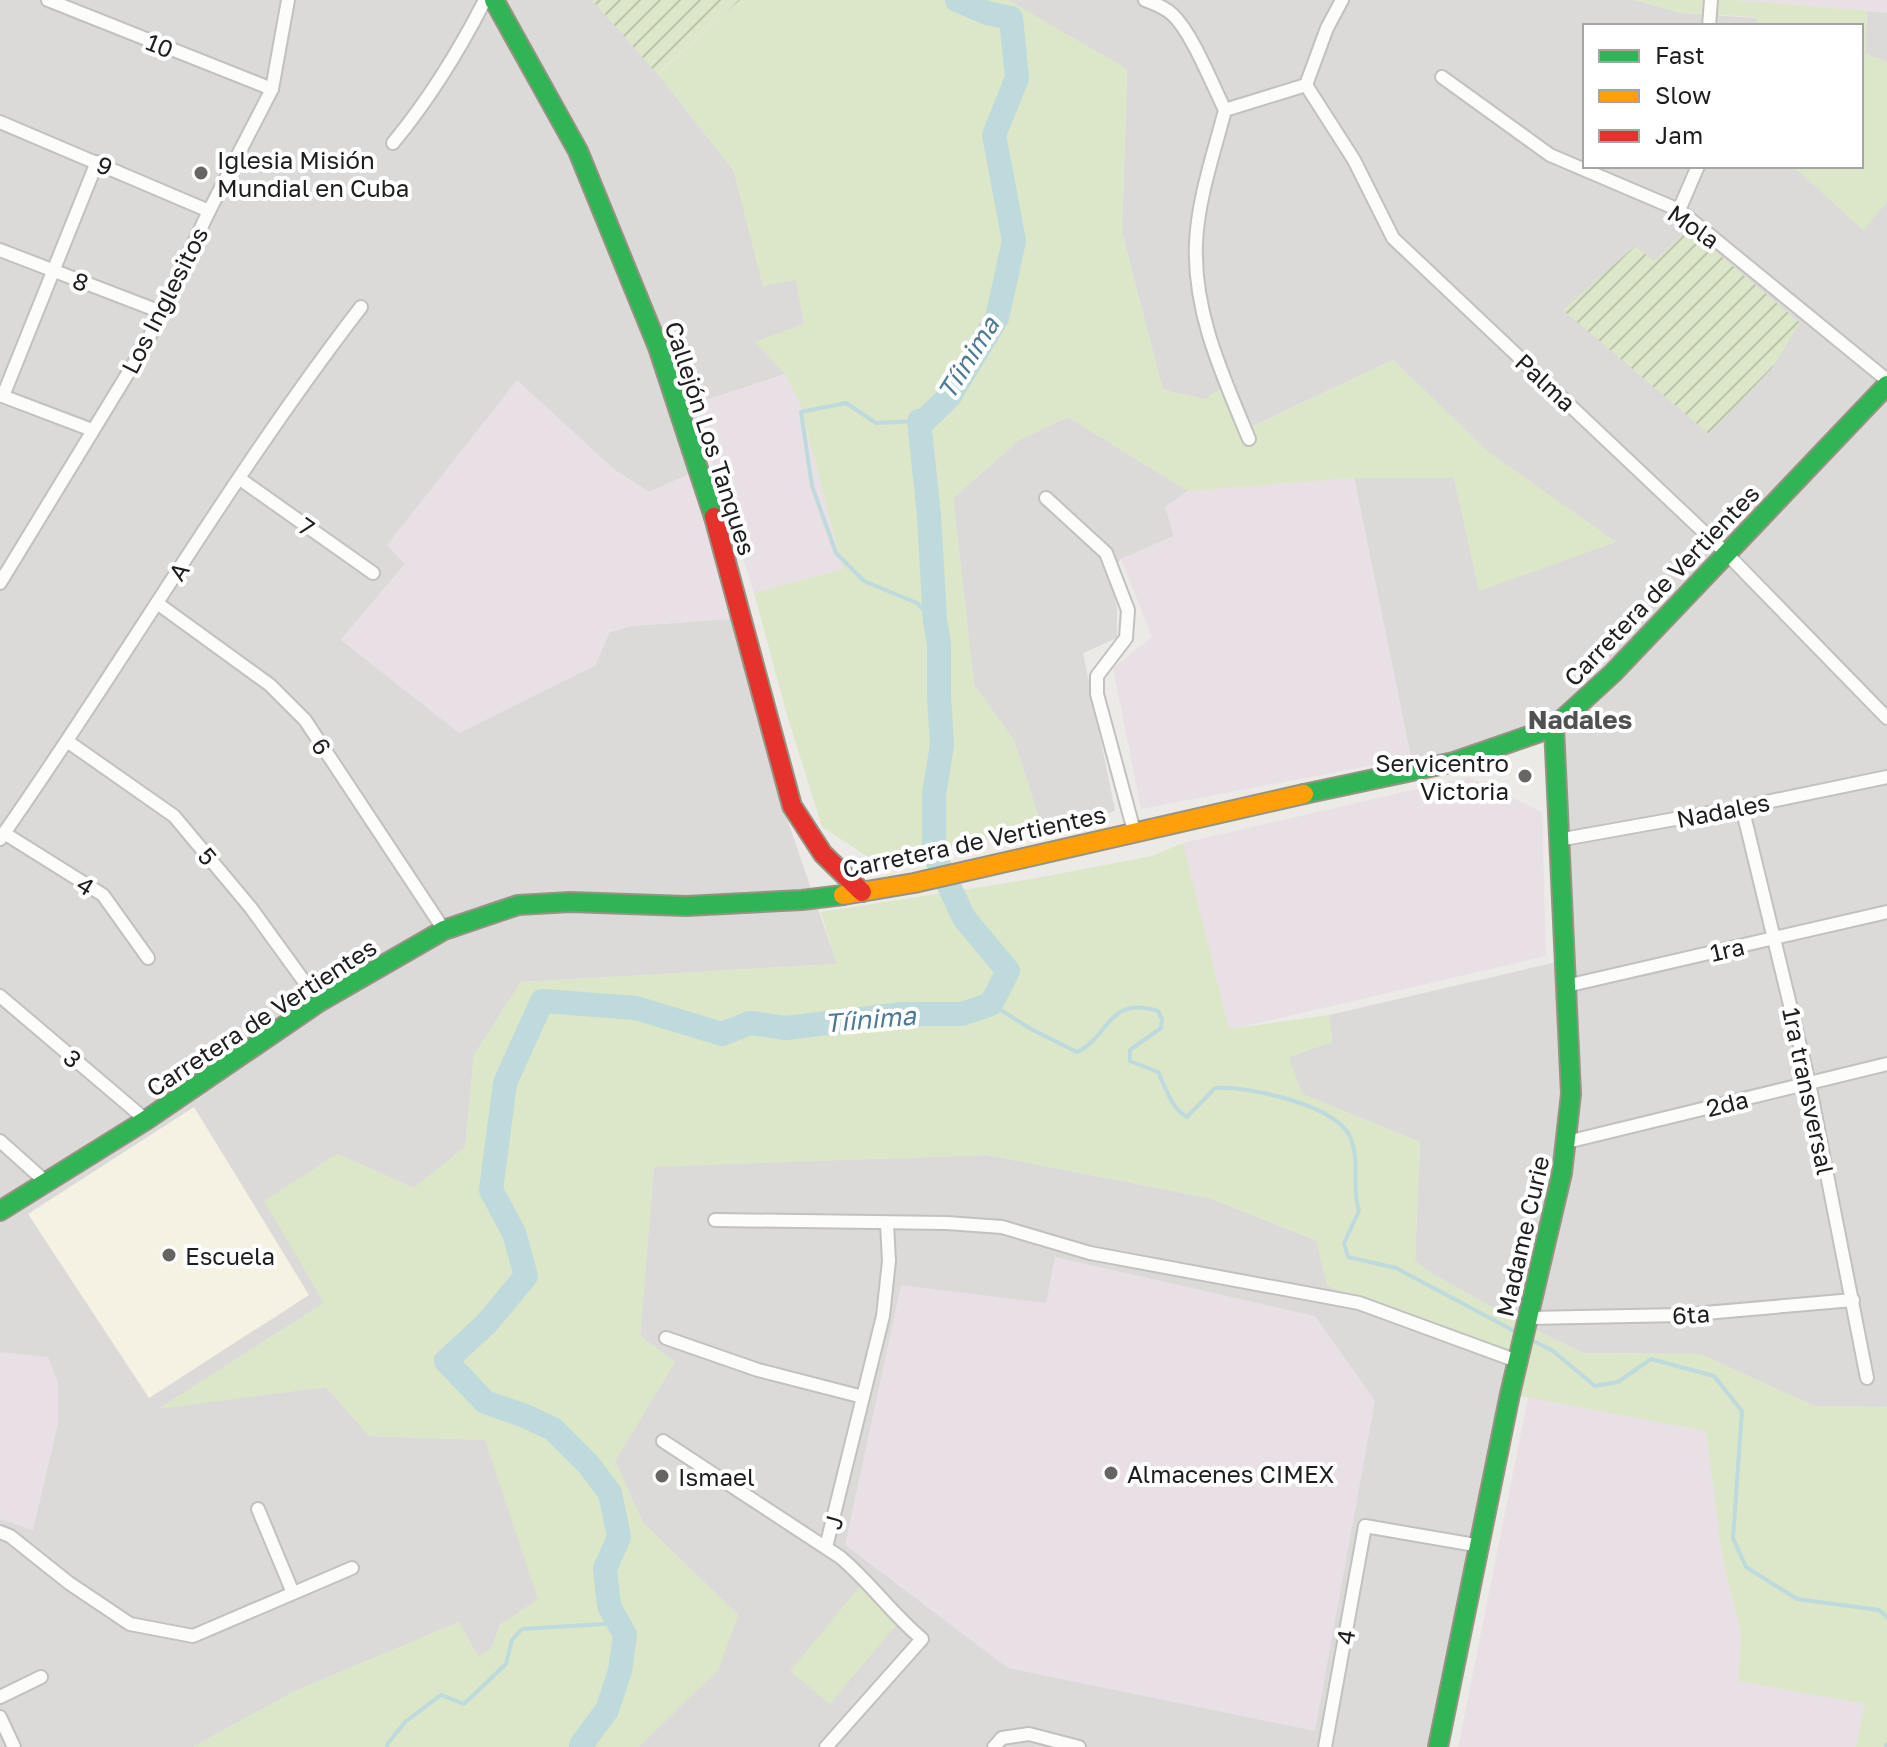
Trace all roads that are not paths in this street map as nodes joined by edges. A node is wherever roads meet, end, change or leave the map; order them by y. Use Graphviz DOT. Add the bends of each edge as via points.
graph roads {
  1 [pos="48,0"];
  2 [pos="288,0"];
  3 [pos="485,0"];
  4 [pos="494,0"];
  5 [pos="1145,0"];
  6 [pos="1342,0"];
  7 [pos="1711,0"];
  8 [pos="1709,24"];
  9 [pos="1442,77"];
  10 [pos="1306,85"];
  11 [pos="272,89"];
  12 [pos="1225,110"];
  13 [pos="0,122"];
  14 [pos="393,143"];
  15 [pos="97,162"];
  16 [pos="1697,168"];
  17 [pos="1679,210"];
  18 [pos="209,211"];
  19 [pos="0,250"];
  20 [pos="53,270"];
  21 [pos="361,307"];
  22 [pos="161,312"];
  23 [pos="1887,383"];
  24 [pos="2,395"];
  25 [pos="92,430"];
  26 [pos="1249,439"];
  27 [pos="240,479"];
  28 [pos="1046,498"];
  29 [pos="1726,553"];
  30 [pos="373,573"];
  31 [pos="0,583"];
  32 [pos="157,603"];
  33 [pos="1887,718"];
  34 [pos="1554,727"];
  35 [pos="67,741"];
  36 [pos="1887,777"];
  37 [pos="1742,807"];
  38 [pos="1134,831"];
  39 [pos="2,836"];
  40 [pos="1558,840"];
  41 [pos="862,892"];
  42 [pos="1887,912"];
  43 [pos="444,930"];
  44 [pos="1775,938"];
  45 [pos="148,958"];
  46 [pos="1566,986"];
  47 [pos="0,996"];
  48 [pos="319,1002"];
  49 [pos="1887,1064"];
  50 [pos="1809,1083"];
  51 [pos="146,1120"];
  52 [pos="0,1141"];
  53 [pos="1567,1142"];
  54 [pos="47,1183"];
  55 [pos="0,1211"];
  56 [pos="715,1220"];
  57 [pos="887,1224"];
  58 [pos="1853,1300"];
  59 [pos="666,1338"];
  60 [pos="1523,1338"];
  61 [pos="1867,1378"];
  62 [pos="863,1397"];
  63 [pos="663,1441"];
  64 [pos="258,1509"];
  65 [pos="0,1532"];
  66 [pos="1481,1546"];
  67 [pos="826,1547"];
  68 [pos="352,1568"];
  69 [pos="293,1593"];
  70 [pos="41,1677"];
  71 [pos="0,1697"];
  72 [pos="0,1717"];
  73 [pos="14,1747"];
  74 [pos="826,1747"];
  75 [pos="994,1747"];
  76 [pos="1079,1747"];
  77 [pos="1325,1747"];
  78 [pos="1438,1747"];
  1 -- 11 [label="street, 10"];
  2 -- 11 [label="street, Los Inglesitos"];
  3 -- 14 [label="street" via="458,52"];
  4 -- 41 [label="main road, Callejón Los Tanques" via="578,151 658,347 716,522 792,806 823,854"];
  5 -- 12 [label="street" via="1162,7 1183,28"];
  6 -- 10 [label="street"];
  7 -- 8 [label="street"];
  9 -- 17 [label="street, Mola" via="1550,155"];
  10 -- 12 [label="street"];
  10 -- 29 [label="street, Palma" via="1354,160 1393,238"];
  11 -- 18 [label="street, Los Inglesitos"];
  12 -- 26 [label="street" via="1199,217 1196,269 1212,348"];
  13 -- 15 [label="street, 9"];
  15 -- 18 [label="street, 9"];
  15 -- 20 [label="street"];
  16 -- 17 [label="street"];
  17 -- 23 [label="street, Mola"];
  18 -- 22 [label="street, Los Inglesitos"];
  19 -- 20 [label="street, 8"];
  20 -- 22 [label="street, 8"];
  20 -- 24 [label="street"];
  21 -- 27 [label="street, A" via="306,378"];
  22 -- 25 [label="street, Los Inglesitos"];
  23 -- 29 [label="main road, Carretera de Vertientes"];
  24 -- 25 [label="street"];
  25 -- 31 [label="street, Los Inglesitos"];
  27 -- 30 [label="street, 7"];
  27 -- 32 [label="street, A"];
  28 -- 38 [label="street" via="1106,553 1128,610 1126,638 1097,676 1097,694"];
  29 -- 33 [label="street, Palma"];
  29 -- 34 [label="main road, Carretera de Vertientes"];
  32 -- 35 [label="street, A"];
  32 -- 43 [label="street, 6" via="270,685 305,720"];
  34 -- 38 [label="main road, Carretera de Vertientes" via="1454,762"];
  34 -- 40 [label="main road, Madame Curie"];
  35 -- 39 [label="street, A"];
  35 -- 48 [label="street, 5" via="174,816 251,908"];
  36 -- 37 [label="street, Nadales"];
  37 -- 40 [label="street, Nadales"];
  37 -- 44 [label="street, 1ra transversal"];
  38 -- 41 [label="main road, Carretera de Vertientes"];
  39 -- 45 [label="street, 4" via="103,895"];
  40 -- 46 [label="main road, Madame Curie"];
  41 -- 43 [label="main road, Carretera de Vertientes" via="686,906 518,905"];
  42 -- 44 [label="street, 1ra"];
  43 -- 48 [label="main road, Carretera de Vertientes"];
  44 -- 46 [label="street, 1ra"];
  44 -- 50 [label="street, 1ra transversal"];
  46 -- 53 [label="main road, Madame Curie" via="1571,1094"];
  47 -- 51 [label="street, 3"];
  48 -- 51 [label="main road, Carretera de Vertientes"];
  49 -- 50 [label="street, 2da"];
  50 -- 53 [label="street, 2da"];
  50 -- 58 [label="street, 1ra transversal"];
  51 -- 54 [label="main road, Carretera de Vertientes"];
  52 -- 54 [label="street"];
  53 -- 60 [label="main road, Madame Curie"];
  54 -- 55 [label="main road, Carretera de Vertientes"];
  56 -- 57 [label="street"];
  57 -- 60 [label="street" via="1002,1227 1090,1253"];
  57 -- 62 [label="street, J" via="883,1316"];
  58 -- 60 [label="street, 6ta" via="1682,1315"];
  58 -- 61 [label="street, 1ra transversal"];
  59 -- 62 [label="street" via="758,1370"];
  60 -- 66 [label="main road, Madame Curie"];
  62 -- 67 [label="street, J"];
  63 -- 67 [label="street"];
  64 -- 69 [label="street"];
  65 -- 69 [label="street" via="130,1624 193,1636"];
  66 -- 77 [label="street, 4" via="1365,1526"];
  66 -- 78 [label="main road, Madame Curie"];
  67 -- 74 [label="street, J" via="863,1576 922,1639"];
  68 -- 69 [label="street"];
  70 -- 71 [label="street"];
  72 -- 73 [label="street"];
  75 -- 76 [label="street" via="1002,1738 1029,1734"];
}
